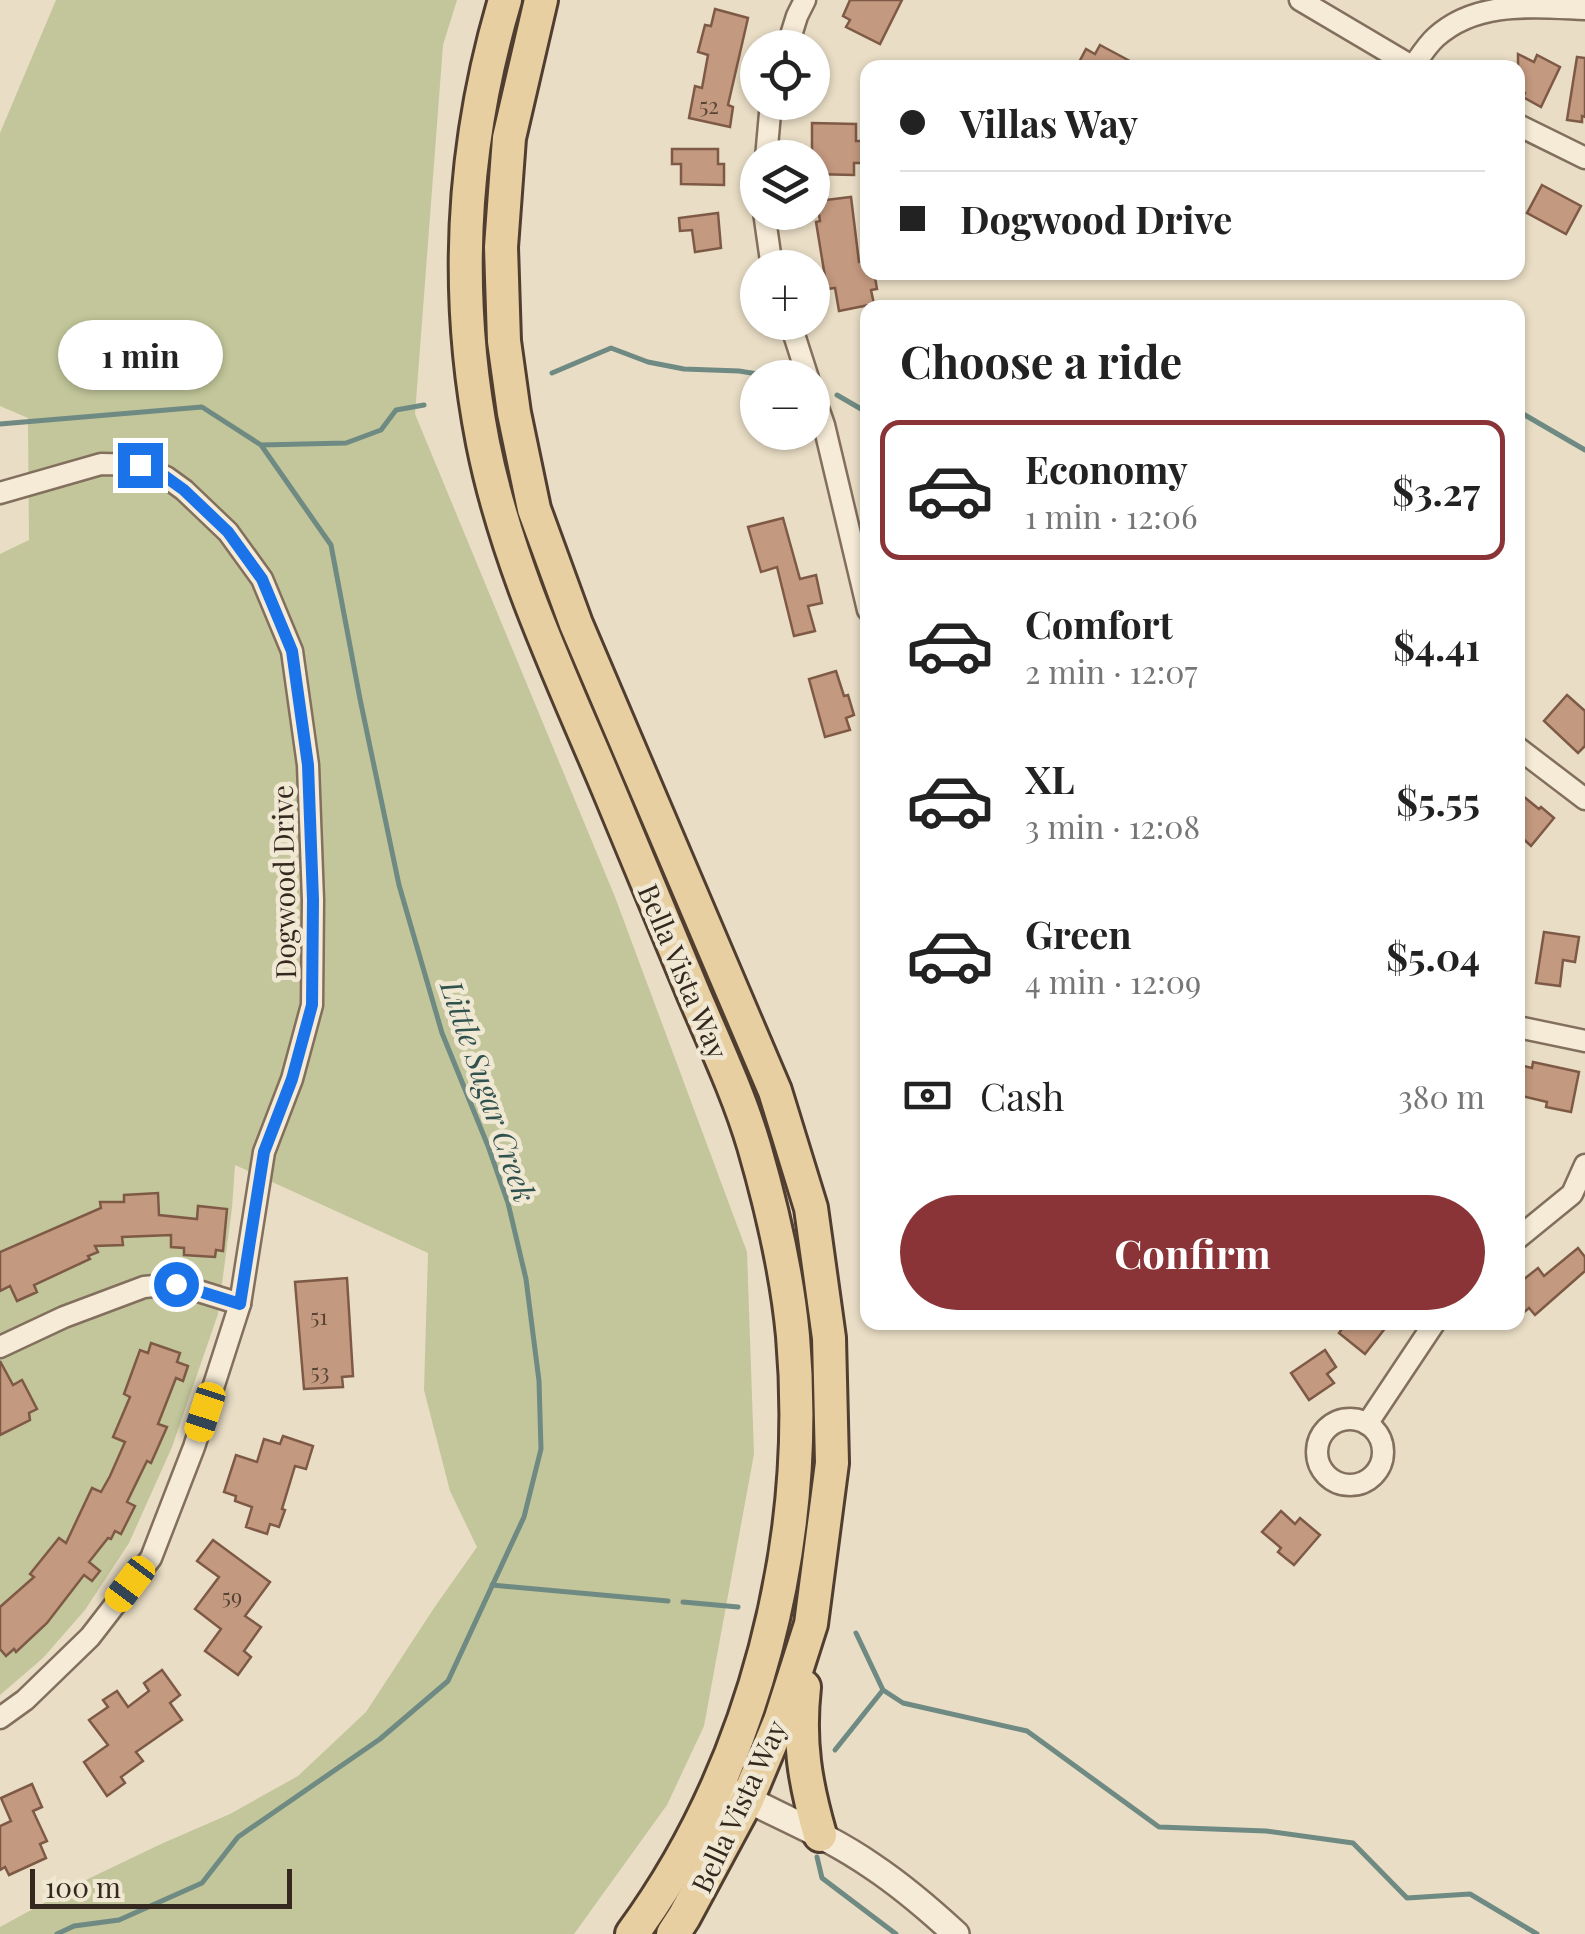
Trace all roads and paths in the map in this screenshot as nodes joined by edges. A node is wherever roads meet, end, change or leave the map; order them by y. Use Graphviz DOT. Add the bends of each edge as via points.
graph roads {
  1 [pos="505,0"];
  2 [pos="540,0"];
  3 [pos="805,0"];
  4 [pos="1300,0"];
  5 [pos="1585,8"];
  6 [pos="793,30"];
  7 [pos="1401,60"];
  8 [pos="1418,60"];
  9 [pos="1525,128"];
  10 [pos="1585,158"];
  11 [pos="830,450"];
  12 [pos="0,493"];
  13 [pos="860,576"];
  14 [pos="1525,753"];
  15 [pos="1585,799"];
  16 [pos="1525,1028"];
  17 [pos="1585,1041"];
  18 [pos="1585,1164"];
  19 [pos="1525,1232"];
  20 [pos="240,1304"];
  21 [pos="1430,1330"];
  22 [pos="0,1347"];
  23 [pos="1367,1424"];
  24 [pos="811,1624"];
  25 [pos="0,1718"];
  26 [pos="717,1784"];
  27 [pos="747,1800"];
  28 [pos="820,1836"];
  29 [pos="632,1934"];
  30 [pos="673,1934"];
  31 [pos="956,1934"];
  1 -- 26 [label="main road, Bella Vista Way" via="472,152 465,250 483,443 507,539 542,632 753,1140 779,1238 793,1336 796,1432 779,1596 764,1658"];
  2 -- 24 [label="main road, Bella Vista Way" via="509,138 501,247 514,413 534,509 576,624 775,1091 810,1208 829,1338 832,1464"];
  3 -- 6 [label="street"];
  4 -- 7 [label="street"];
  5 -- 8 [label="street" via="1501,8 1466,17 1435,37"];
  9 -- 10 [label="street"];
  11 -- 13 [label="street"];
  12 -- 20 [label="street, Dogwood Drive" via="102,464 140,465 166,477 228,532 262,579 292,651 308,765 312,1005 264,1152"];
  14 -- 15 [label="street"];
  16 -- 17 [label="street"];
  18 -- 19 [label="street" via="1572,1194"];
  20 -- 22 [label="street" via="176,1284 144,1286"];
  20 -- 25 [label="street, Dogwood Drive" via="151,1558 90,1637"];
  21 -- 23 [label="street"];
  24 -- 27 [label="main road, Bella Vista Way"];
  24 -- 28 [label="main road" via="800,1720 806,1788"];
  26 -- 27 [label="street"];
  26 -- 29 [label="main road, Bella Vista Way" via="680,1860"];
  27 -- 28 [label="street"];
  27 -- 30 [label="main road, Bella Vista Way"];
  28 -- 31 [label="street" via="871,1865"];
}
